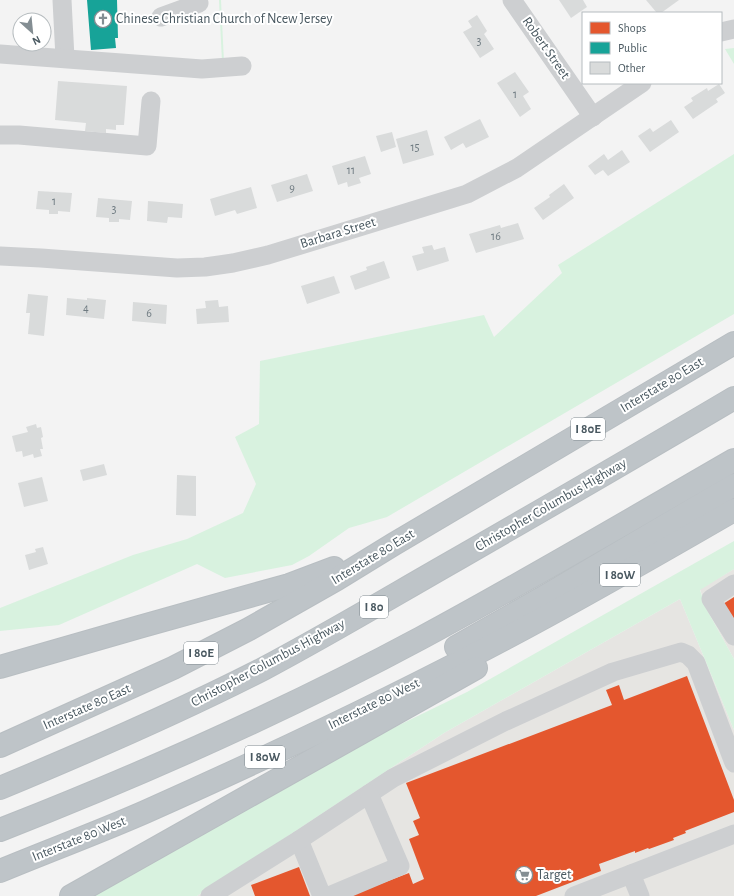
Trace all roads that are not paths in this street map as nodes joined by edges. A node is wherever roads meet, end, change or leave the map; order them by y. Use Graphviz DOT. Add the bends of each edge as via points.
graph roads {
  1 [pos="62,0"];
  2 [pos="512,0"];
  3 [pos="198,3"];
  4 [pos="161,17"];
  5 [pos="734,28"];
  6 [pos="722,32"];
  7 [pos="0,54"];
  8 [pos="65,58"];
  9 [pos="242,66"];
  10 [pos="641,84"];
  11 [pos="151,101"];
  12 [pos="593,117"];
  13 [pos="0,135"];
  14 [pos="0,256"];
  15 [pos="734,343"];
  16 [pos="734,398"];
  17 [pos="734,460"];
  18 [pos="734,485"];
  19 [pos="734,510"];
  20 [pos="394,544"];
  21 [pos="734,584"];
  22 [pos="734,636"];
  23 [pos="505,638"];
  24 [pos="0,667"];
  25 [pos="0,746"];
  26 [pos="734,763"];
  27 [pos="0,788"];
  28 [pos="369,794"];
  29 [pos="0,830"];
  30 [pos="734,834"];
  31 [pos="299,840"];
  32 [pos="10,867"];
  33 [pos="631,874"];
  34 [pos="239,888"];
  35 [pos="71,896"];
  36 [pos="210,896"];
  37 [pos="322,896"];
  38 [pos="329,896"];
  39 [pos="574,896"];
  40 [pos="640,896"];
  1 -- 8 [label="street"];
  2 -- 12 [label="street, Robert Street"];
  3 -- 4 [label="street"];
  5 -- 6 [label="street"];
  7 -- 8 [label="street"];
  8 -- 9 [label="street" via="202,69"];
  10 -- 12 [label="street, Barbara Street"];
  11 -- 13 [label="street" via="147,146"];
  12 -- 14 [label="street, Barbara Street" via="517,168 466,194 268,255 205,267 177,268"];
  15 -- 20 [label="highway, Interstate 80 East / I 80E"];
  16 -- 27 [label="highway, Christopher Columbus Highway / I 80" via="263,668 102,745"];
  17 -- 29 [label="highway" via="519,584 318,690 210,741"];
  18 -- 32 [label="highway" via="479,635 409,673 238,759"];
  19 -- 23 [label="highway, Interstate 80 West / I 80W"];
  20 -- 24 [label="highway" via="289,585"];
  20 -- 25 [label="highway, Interstate 80 East / I 80E" via="337,579 173,668"];
  21 -- 22 [label="street" via="711,599"];
  23 -- 32 [label="highway, Interstate 80 West / I 80W" via="248,765"];
  23 -- 35 [label="highway" via="473,671"];
  26 -- 28 [label="street" via="696,663 681,652 613,672 450,749 393,778"];
  28 -- 31 [label="street"];
  28 -- 38 [label="street" via="400,866"];
  30 -- 33 [label="street"];
  31 -- 34 [label="street"];
  31 -- 37 [label="street"];
  33 -- 39 [label="street"];
  33 -- 40 [label="street"];
  34 -- 36 [label="street"];
}
